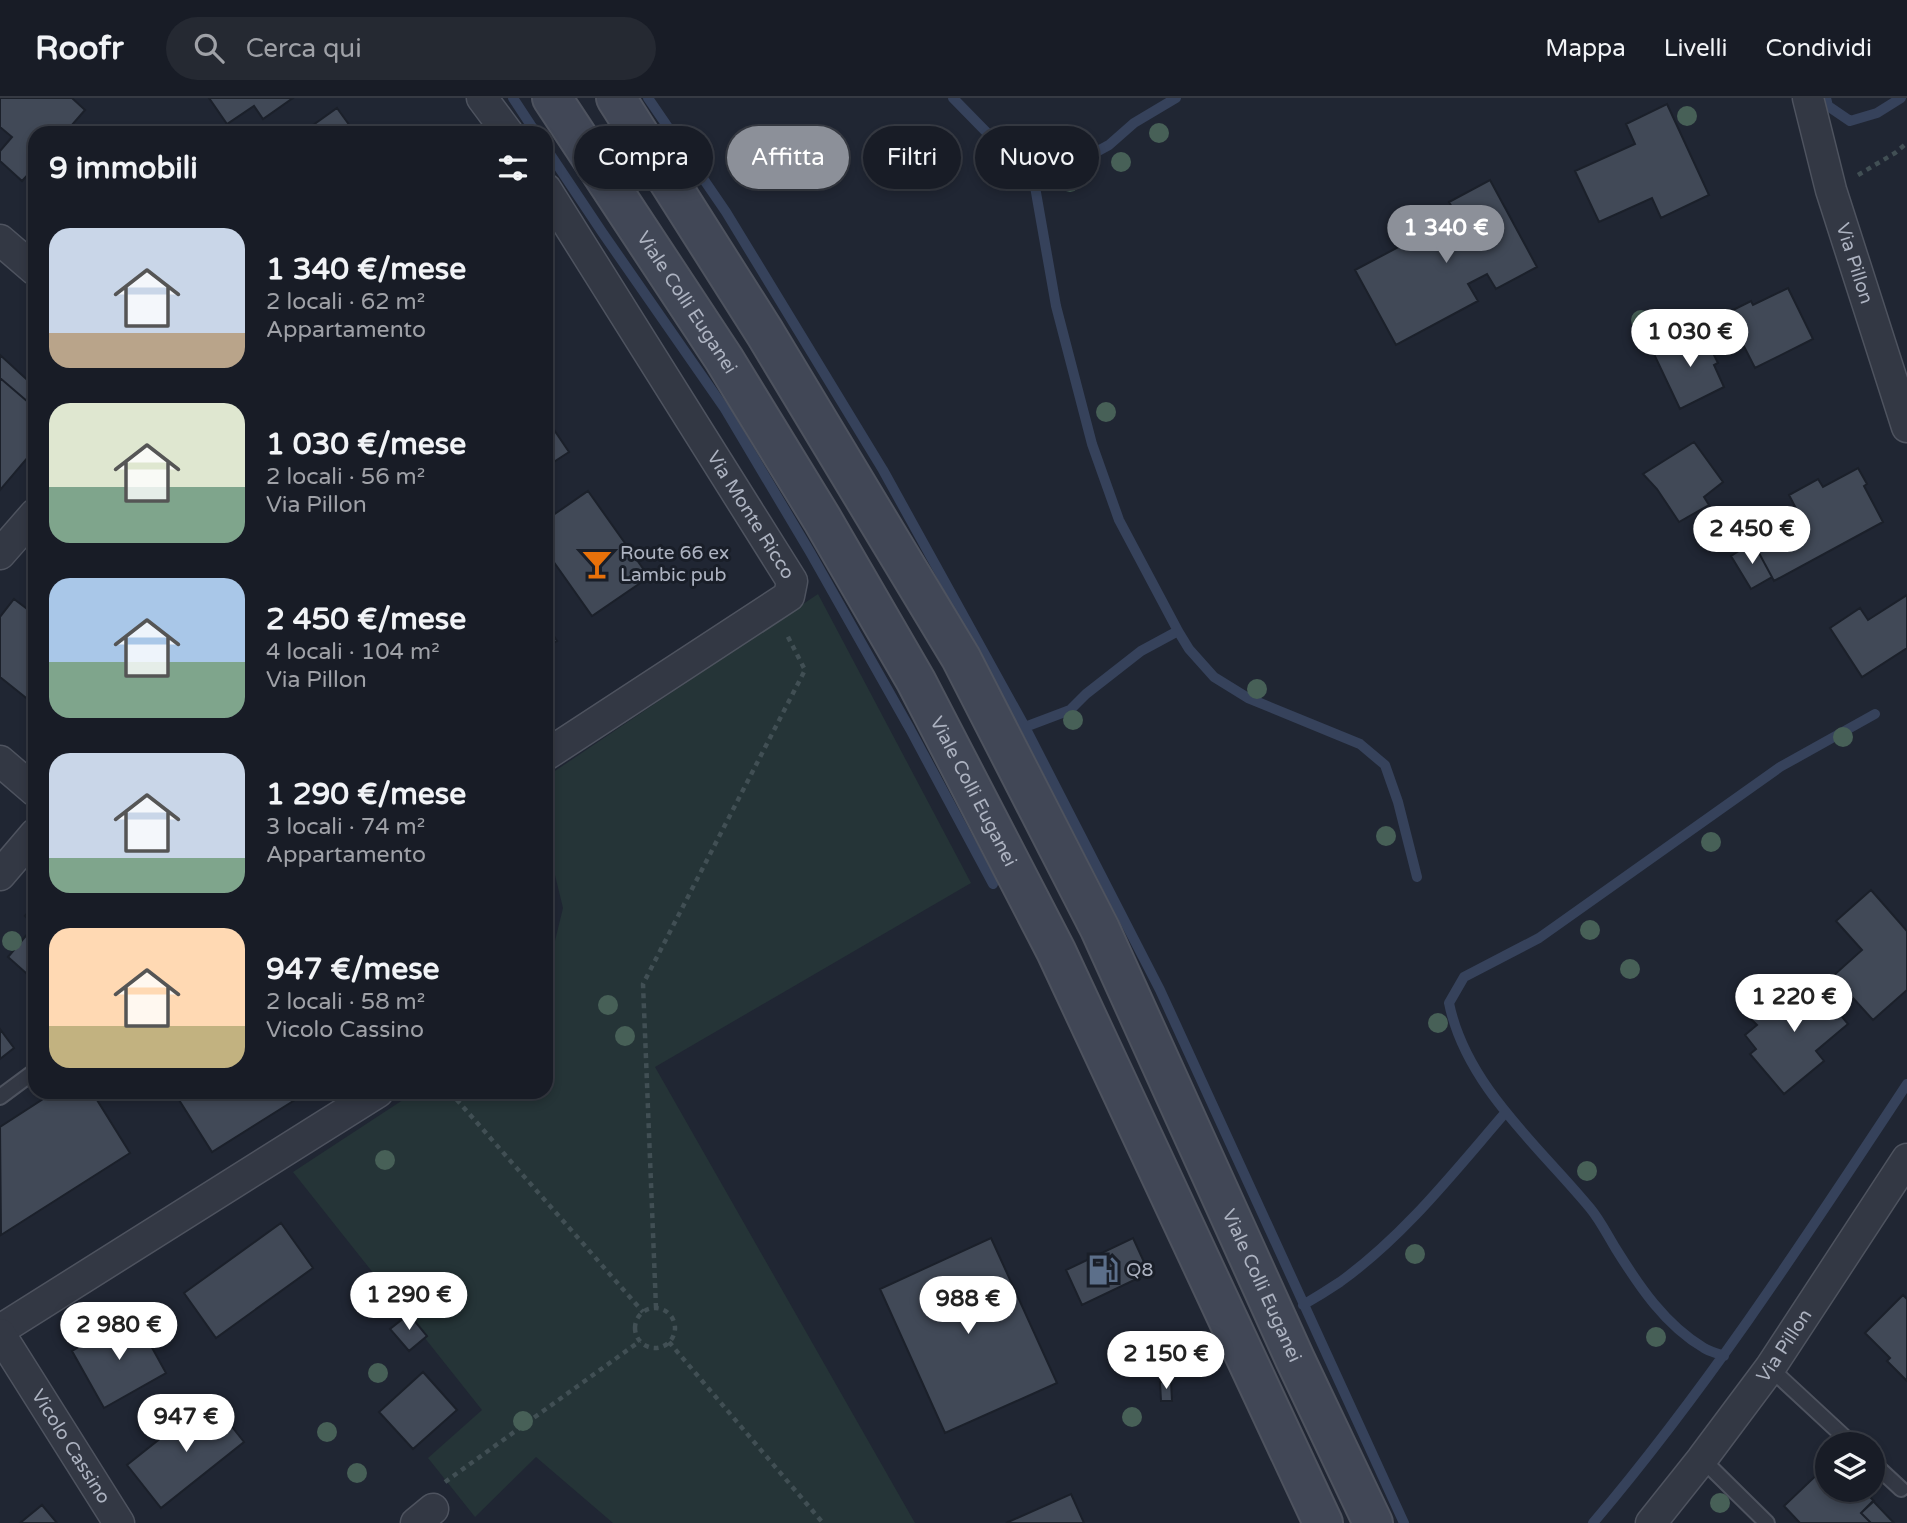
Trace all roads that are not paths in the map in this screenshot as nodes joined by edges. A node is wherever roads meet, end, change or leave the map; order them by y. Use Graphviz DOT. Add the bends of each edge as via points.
graph roads {
  1 [pos="482,98"];
  2 [pos="552,98"];
  3 [pos="616,98"];
  4 [pos="1808,98"];
  5 [pos="503,126"];
  6 [pos="553,200"];
  7 [pos="0,240"];
  8 [pos="28,264"];
  9 [pos="1907,427"];
  10 [pos="28,522"];
  11 [pos="0,554"];
  12 [pos="553,750"];
  13 [pos="0,761"];
  14 [pos="28,786"];
  15 [pos="28,842"];
  16 [pos="0,875"];
  17 [pos="28,1077"];
  18 [pos="0,1097"];
  19 [pos="367,1099"];
  20 [pos="1907,1159"];
  21 [pos="0,1332"];
  22 [pos="1770,1368"];
  23 [pos="1839,1432"];
  24 [pos="1702,1459"];
  25 [pos="1885,1474"];
  26 [pos="1901,1489"];
  27 [pos="118,1523"];
  28 [pos="1323,1523"];
  29 [pos="1373,1523"];
  30 [pos="1651,1523"];
  31 [pos="1767,1523"];
  1 -- 5 [label="street"];
  2 -- 28 [label="main road, Viale Colli Euganei" via="724,359 916,681 1056,951"];
  3 -- 29 [label="main road, Viale Colli Euganei" via="765,333 961,658 1100,929"];
  4 -- 9 [label="street, Via Pillon" via="1832,190"];
  6 -- 12 [label="street, Via Monte Ricco" via="792,581 789,596"];
  7 -- 8 [label="street"];
  10 -- 11 [label="street"];
  13 -- 14 [label="street"];
  15 -- 16 [label="street"];
  17 -- 18 [label="lane"];
  19 -- 21 [label="street"];
  20 -- 22 [label="street, Via Pillon"];
  21 -- 27 [label="street, Vicolo Cassino"];
  22 -- 23 [label="lane"];
  22 -- 24 [label="street, Via Pillon"];
  24 -- 30 [label="street, Via Pillon"];
  24 -- 31 [label="lane"];
  25 -- 26 [label="lane"];
}
